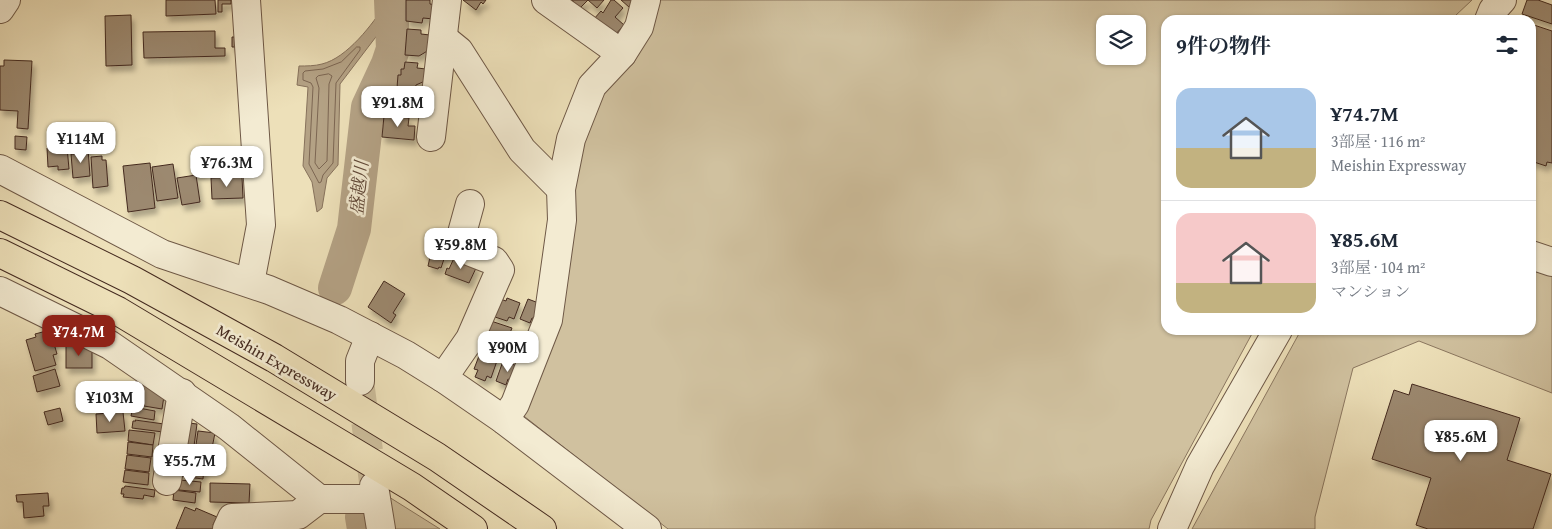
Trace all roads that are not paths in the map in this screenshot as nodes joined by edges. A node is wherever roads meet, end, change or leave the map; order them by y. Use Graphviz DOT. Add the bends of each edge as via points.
graph roads {
  1 [pos="6,0"];
  2 [pos="246,0"];
  3 [pos="447,0"];
  4 [pos="546,0"];
  5 [pos="646,0"];
  6 [pos="1502,0"];
  7 [pos="0,10"];
  8 [pos="1491,15"];
  9 [pos="443,38"];
  10 [pos="622,54"];
  11 [pos="431,137"];
  12 [pos="0,168"];
  13 [pos="561,189"];
  14 [pos="470,204"];
  15 [pos="0,215"];
  16 [pos="0,253"];
  17 [pos="1536,257"];
  18 [pos="1552,262"];
  19 [pos="250,284"];
  20 [pos="0,291"];
  21 [pos="1275,335"];
  22 [pos="370,336"];
  23 [pos="443,378"];
  24 [pos="360,381"];
  25 [pos="182,393"];
  26 [pos="504,420"];
  27 [pos="167,481"];
  28 [pos="319,499"];
  29 [pos="227,529"];
  30 [pos="381,529"];
  31 [pos="473,529"];
  32 [pos="542,529"];
  33 [pos="647,529"];
  34 [pos="1172,529"];
  1 -- 7 [label="street"];
  2 -- 19 [label="street" via="261,226"];
  3 -- 9 [label="street"];
  4 -- 10 [label="street"];
  5 -- 10 [label="street" via="639,27"];
  6 -- 8 [label="street"];
  9 -- 11 [label="street"];
  9 -- 13 [label="street" via="458,50 522,150"];
  10 -- 13 [label="street" via="592,86 571,139"];
  12 -- 19 [label="street" via="162,254"];
  13 -- 26 [label="street" via="562,220 548,320 515,404"];
  14 -- 23 [label="street" via="462,233 471,252 494,261 500,270 470,339"];
  15 -- 32 [label="highway, Meishin Expressway" via="132,280 274,358 437,457"];
  16 -- 31 [label="highway" via="118,311 412,487"];
  17 -- 18 [label="street"];
  19 -- 22 [label="street"];
  20 -- 25 [label="street" via="110,345"];
  21 -- 34 [label="street" via="1200,466"];
  22 -- 23 [label="street"];
  22 -- 24 [label="street" via="360,361"];
  23 -- 26 [label="street"];
  25 -- 27 [label="street"];
  25 -- 28 [label="street"];
  26 -- 33 [label="street"];
  28 -- 29 [label="street" via="298,515 232,518"];
  28 -- 30 [label="street" via="375,492"];
}
